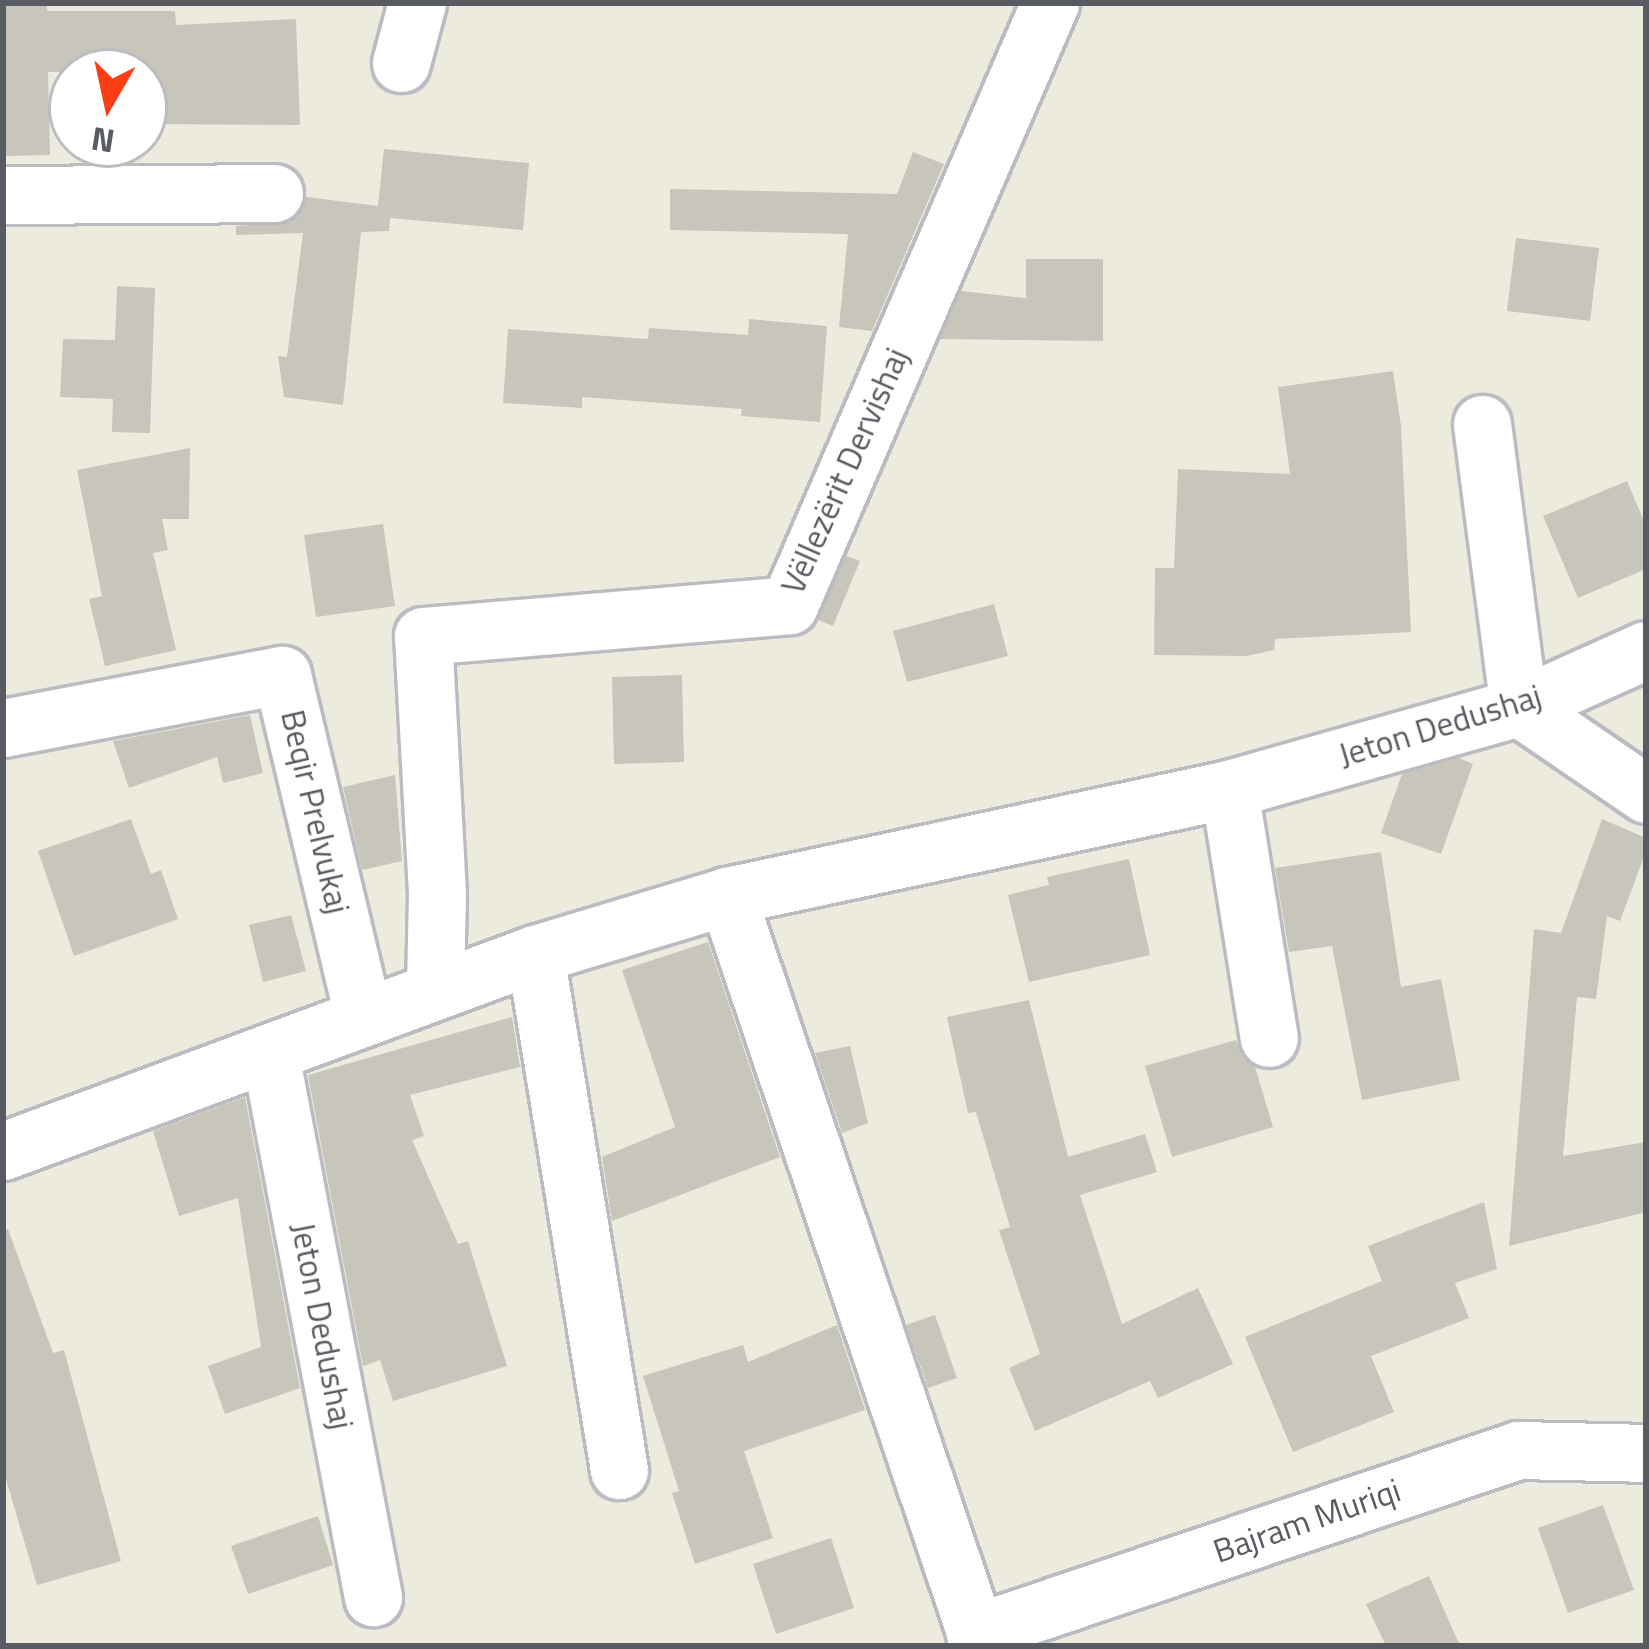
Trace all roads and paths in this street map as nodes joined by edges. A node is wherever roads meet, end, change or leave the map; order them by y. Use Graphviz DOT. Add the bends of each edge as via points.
graph roads {
  1 [pos="417,3"];
  2 [pos="1050,3"];
  3 [pos="401,63"];
  4 [pos="274,193"];
  5 [pos="3,195"];
  6 [pos="1482,424"];
  7 [pos="1646,650"];
  8 [pos="1519,707"];
  9 [pos="3,728"];
  10 [pos="1229,789"];
  11 [pos="1646,794"];
  12 [pos="728,896"];
  13 [pos="535,953"];
  14 [pos="435,988"];
  15 [pos="363,1015"];
  16 [pos="1269,1038"];
  17 [pos="270,1054"];
  18 [pos="3,1151"];
  19 [pos="1646,1453"];
  20 [pos="619,1470"];
  21 [pos="373,1597"];
  22 [pos="978,1640"];
  1 -- 3 [label="street"];
  2 -- 14 [label="street, Vëllezërit Dervishaj" via="789,605 423,636"];
  4 -- 5 [label="street"];
  6 -- 8 [label="street"];
  7 -- 8 [label="street, Jeton Dedushaj"];
  8 -- 10 [label="street, Jeton Dedushaj"];
  8 -- 11 [label="street"];
  9 -- 15 [label="street, Beqir Prelvukaj" via="282,675"];
  10 -- 12 [label="street, Jeton Dedushaj"];
  10 -- 16 [label="street"];
  12 -- 13 [label="street, Jeton Dedushaj"];
  12 -- 22 [label="street, Bajram Muriqi"];
  13 -- 14 [label="street, Jeton Dedushaj"];
  13 -- 20 [label="street"];
  14 -- 15 [label="street, Jeton Dedushaj"];
  15 -- 17 [label="street, Jeton Dedushaj"];
  17 -- 18 [label="street, Jeton Dedushaj"];
  17 -- 21 [label="street, Jeton Dedushaj"];
  19 -- 22 [label="street, Bajram Muriqi" via="1519,1450"];
}
